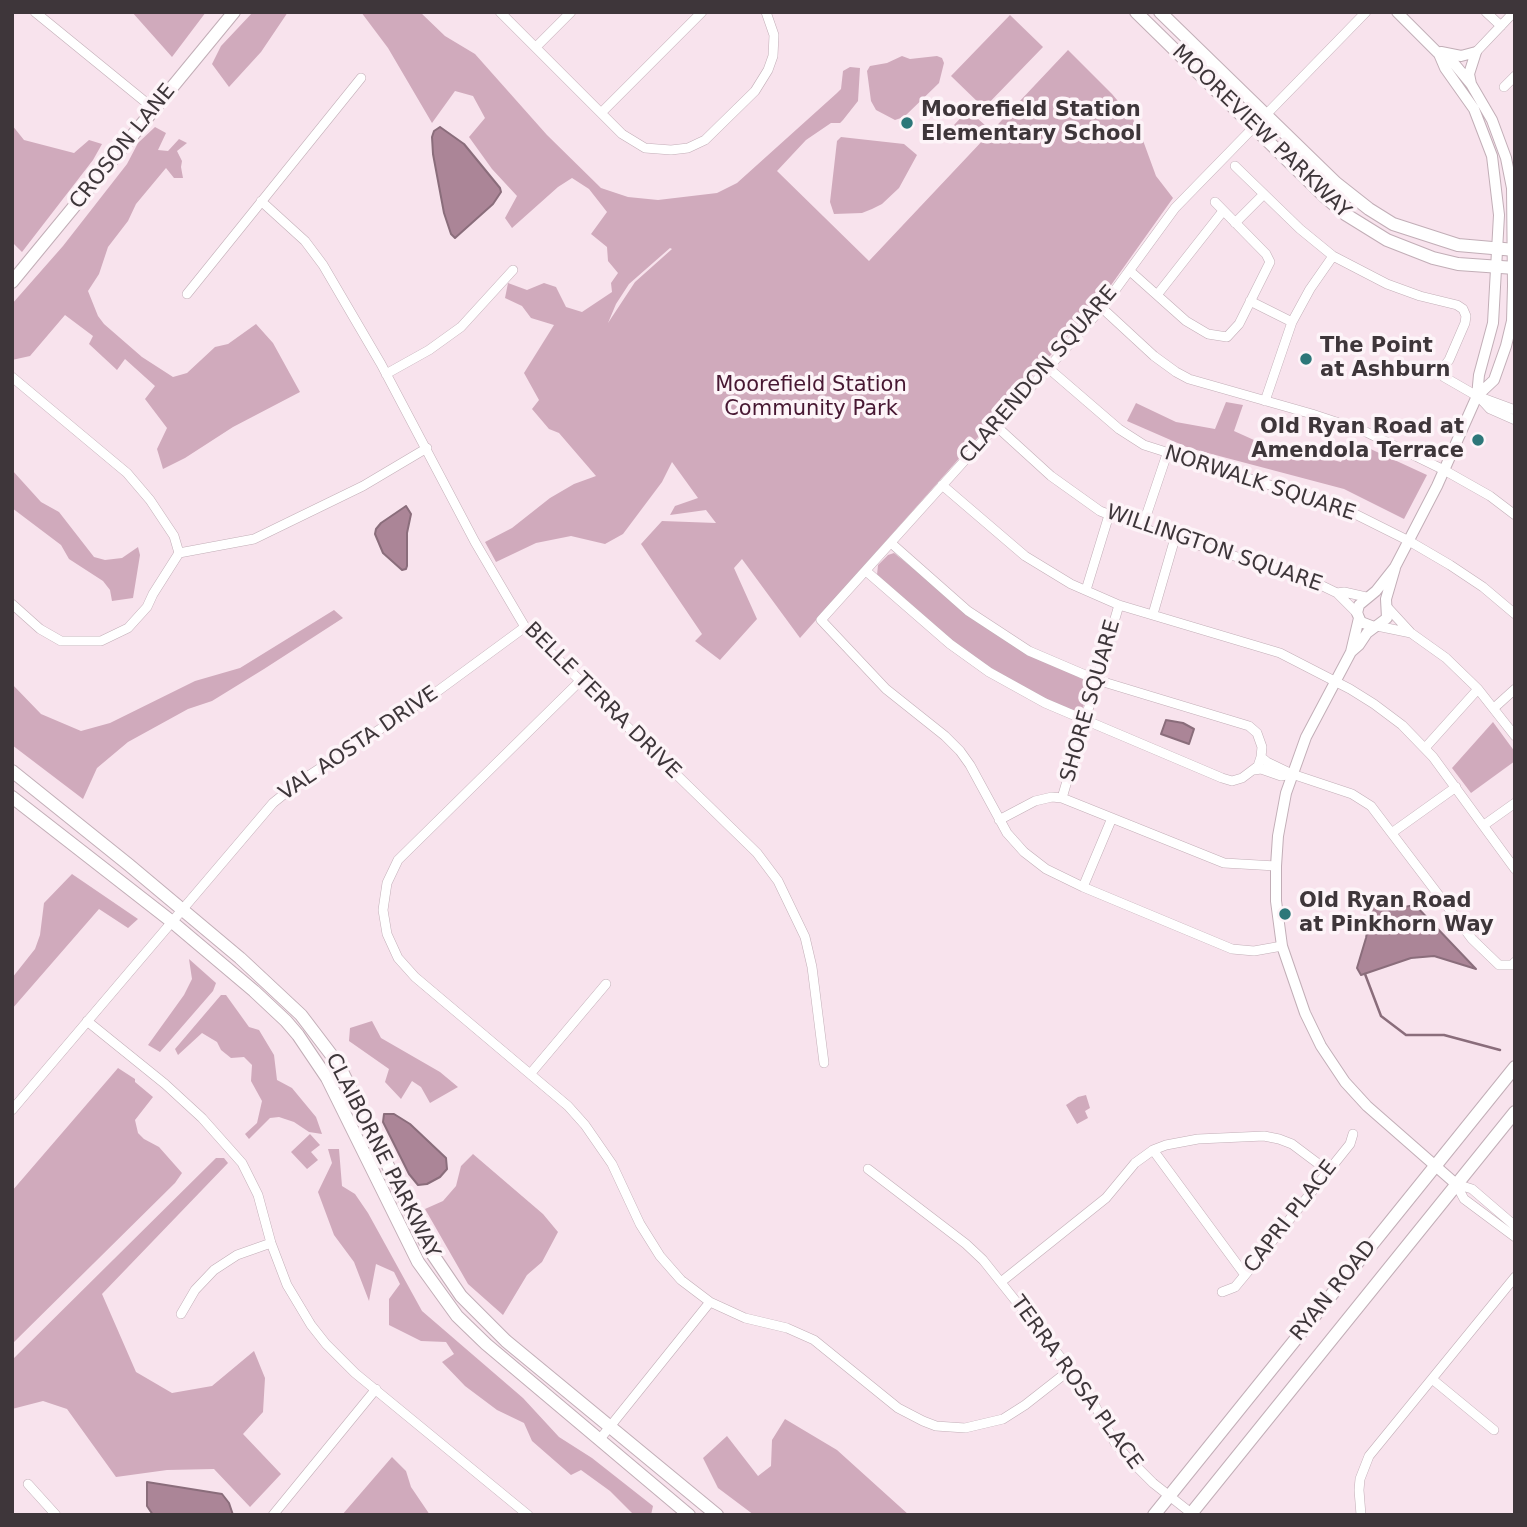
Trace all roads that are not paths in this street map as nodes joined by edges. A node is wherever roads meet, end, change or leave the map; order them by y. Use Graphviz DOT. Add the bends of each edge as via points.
graph roads {
  1 [pos="35,12"];
  2 [pos="234,12"];
  3 [pos="500,12"];
  4 [pos="571,12"];
  5 [pos="702,12"];
  6 [pos="766,12"];
  7 [pos="1136,12"];
  8 [pos="1160,12"];
  9 [pos="1366,12"];
  10 [pos="1397,12"];
  11 [pos="1486,12"];
  12 [pos="1514,12"];
  13 [pos="1501,26"];
  14 [pos="536,47"];
  15 [pos="1436,52"];
  16 [pos="1476,52"];
  17 [pos="1515,76"];
  18 [pos="361,78"];
  19 [pos="1471,84"];
  20 [pos="1504,87"];
  21 [pos="154,109"];
  22 [pos="601,113"];
  23 [pos="1266,115"];
  24 [pos="1254,127"];
  25 [pos="1236,166"];
  26 [pos="1264,194"];
  27 [pos="261,201"];
  28 [pos="1215,202"];
  29 [pos="1223,211"];
  30 [pos="1235,223"];
  31 [pos="1497,250"];
  32 [pos="1514,250"];
  33 [pos="1333,256"];
  34 [pos="1496,268"];
  35 [pos="1514,268"];
  36 [pos="513,270"];
  37 [pos="1130,271"];
  38 [pos="12,282"];
  39 [pos="187,294"];
  40 [pos="1157,295"];
  41 [pos="1250,301"];
  42 [pos="1102,308"];
  43 [pos="1292,322"];
  44 [pos="1047,367"];
  45 [pos="386,373"];
  46 [pos="12,377"];
  47 [pos="1478,396"];
  48 [pos="1265,401"];
  49 [pos="1515,410"];
  50 [pos="1515,420"];
  51 [pos="995,425"];
  52 [pos="426,448"];
  53 [pos="1167,454"];
  54 [pos="1444,470"];
  55 [pos="942,485"];
  56 [pos="1109,515"];
  57 [pos="1515,515"];
  58 [pos="1142,528"];
  59 [pos="1175,538"];
  60 [pos="1409,541"];
  61 [pos="891,543"];
  62 [pos="179,553"];
  63 [pos="1395,567"];
  64 [pos="866,571"];
  65 [pos="1086,590"];
  66 [pos="1337,593"];
  67 [pos="1368,597"];
  68 [pos="12,604"];
  69 [pos="1119,605"];
  70 [pos="1387,607"];
  71 [pos="1153,614"];
  72 [pos="1515,614"];
  73 [pos="1358,616"];
  74 [pos="1376,626"];
  75 [pos="525,627"];
  76 [pos="1411,633"];
  77 [pos="1351,652"];
  78 [pos="1097,680"];
  79 [pos="580,681"];
  80 [pos="1336,681"];
  81 [pos="1478,689"];
  82 [pos="1515,689"];
  83 [pos="1494,708"];
  84 [pos="1086,720"];
  85 [pos="1515,736"];
  86 [pos="1425,748"];
  87 [pos="1261,757"];
  88 [pos="12,771"];
  89 [pos="1254,771"];
  90 [pos="1292,774"];
  91 [pos="1456,787"];
  92 [pos="12,797"];
  93 [pos="1062,798"];
  94 [pos="1515,803"];
  95 [pos="1112,818"];
  96 [pos="999,820"];
  97 [pos="1484,825"];
  98 [pos="1393,832"];
  99 [pos="1276,866"];
  100 [pos="1515,869"];
  101 [pos="1083,887"];
  102 [pos="181,910"];
  103 [pos="171,921"];
  104 [pos="1282,946"];
  105 [pos="1513,964"];
  106 [pos="606,984"];
  107 [pos="87,1021"];
  108 [pos="824,1063"];
  109 [pos="1515,1068"];
  110 [pos="531,1073"];
  111 [pos="12,1110"];
  112 [pos="1515,1112"];
  113 [pos="1353,1134"];
  114 [pos="1153,1150"];
  115 [pos="1435,1165"];
  116 [pos="868,1169"];
  117 [pos="1328,1171"];
  118 [pos="1456,1184"];
  119 [pos="1515,1226"];
  120 [pos="1515,1237"];
  121 [pos="271,1243"];
  122 [pos="1245,1275"];
  123 [pos="1515,1277"];
  124 [pos="1001,1282"];
  125 [pos="1222,1292"];
  126 [pos="710,1302"];
  127 [pos="181,1314"];
  128 [pos="1070,1369"];
  129 [pos="1432,1379"];
  130 [pos="376,1390"];
  131 [pos="610,1427"];
  132 [pos="1494,1430"];
  133 [pos="600,1438"];
  134 [pos="28,1485"];
  135 [pos="1169,1496"];
  136 [pos="1190,1514"];
  137 [pos="1358,1514"];
  138 [pos="56,1515"];
  139 [pos="272,1515"];
  140 [pos="528,1515"];
  141 [pos="690,1515"];
  142 [pos="717,1515"];
  143 [pos="1154,1515"];
  1 -- 21 [label="street"];
  2 -- 21 [label="main road, CROSON LANE"];
  3 -- 14 [label="street"];
  4 -- 14 [label="street"];
  5 -- 22 [label="street"];
  6 -- 22 [label="street" via="774,36 768,70 755,91 705,140 688,148 645,148 628,139"];
  7 -- 24 [label="main road, MOOREVIEW PARKWAY"];
  8 -- 23 [label="main road, MOOREVIEW PARKWAY"];
  9 -- 23 [label="street, CLARENDON SQUARE"];
  10 -- 15 [label="street"];
  11 -- 13 [label="street"];
  12 -- 13 [label="street"];
  13 -- 16 [label="street"];
  14 -- 22 [label="street"];
  15 -- 16 [label="street" via="1461,56"];
  15 -- 19 [label="street"];
  15 -- 31 [label="street" via="1474,110 1492,156 1499,215"];
  16 -- 19 [label="street"];
  17 -- 20 [label="street"];
  18 -- 27 [label="street"];
  19 -- 32 [label="street" via="1492,120 1506,159"];
  21 -- 38 [label="main road, CROSON LANE"];
  23 -- 24 [label="street, CLARENDON SQUARE"];
  23 -- 31 [label="main road, MOOREVIEW PARKWAY" via="1352,197 1393,224 1458,246"];
  24 -- 34 [label="main road, MOOREVIEW PARKWAY" via="1325,197 1365,228 1433,258"];
  24 -- 37 [label="street, CLARENDON SQUARE" via="1175,208"];
  25 -- 26 [label="street"];
  26 -- 30 [label="street"];
  26 -- 33 [label="street"];
  27 -- 39 [label="street"];
  27 -- 45 [label="street, BELLE TERRA DRIVE" via="323,265"];
  28 -- 29 [label="street"];
  29 -- 30 [label="street"];
  29 -- 40 [label="street"];
  30 -- 41 [label="street" via="1270,262"];
  31 -- 32 [label="main road, MOOREVIEW PARKWAY"];
  31 -- 34 [label="street"];
  32 -- 35 [label="street"];
  33 -- 43 [label="street"];
  33 -- 47 [label="street" via="1387,284 1463,309 1465,323 1441,370 1450,383"];
  34 -- 35 [label="main road, MOOREVIEW PARKWAY"];
  34 -- 47 [label="street" via="1493,323"];
  35 -- 47 [label="street" via="1506,346 1494,380"];
  36 -- 45 [label="street" via="461,327"];
  37 -- 40 [label="street"];
  37 -- 42 [label="street, CLARENDON SQUARE"];
  40 -- 41 [label="street" via="1186,321 1217,337 1227,337 1233,331"];
  41 -- 43 [label="street"];
  42 -- 44 [label="street, CLARENDON SQUARE"];
  42 -- 48 [label="street" via="1175,372"];
  43 -- 48 [label="street"];
  44 -- 51 [label="street, CLARENDON SQUARE"];
  44 -- 53 [label="street, NORWALK SQUARE" via="1119,429"];
  45 -- 52 [label="street, BELLE TERRA DRIVE"];
  46 -- 62 [label="street" via="127,473 150,500"];
  47 -- 49 [label="street"];
  47 -- 50 [label="street" via="1490,409"];
  47 -- 54 [label="street"];
  48 -- 54 [label="street" via="1366,432"];
  51 -- 55 [label="street, CLARENDON SQUARE"];
  51 -- 56 [label="street, WILLINGTON SQUARE" via="1051,476"];
  52 -- 62 [label="street" via="363,486 254,539"];
  52 -- 75 [label="street, BELLE TERRA DRIVE"];
  53 -- 58 [label="street"];
  53 -- 60 [label="street, NORWALK SQUARE" via="1328,502"];
  54 -- 57 [label="street"];
  54 -- 60 [label="street"];
  55 -- 61 [label="street, CLARENDON SQUARE"];
  55 -- 65 [label="street" via="1024,556"];
  56 -- 58 [label="street, WILLINGTON SQUARE"];
  56 -- 65 [label="street"];
  58 -- 59 [label="street, WILLINGTON SQUARE"];
  59 -- 66 [label="street, WILLINGTON SQUARE" via="1294,573"];
  59 -- 71 [label="street"];
  60 -- 63 [label="street"];
  60 -- 72 [label="street, NORWALK SQUARE"];
  61 -- 64 [label="street, CLARENDON SQUARE"];
  61 -- 78 [label="street" via="993,629 1029,651"];
  62 -- 68 [label="street" via="147,607 128,628 101,641 61,641"];
  63 -- 67 [label="street"];
  63 -- 70 [label="street"];
  64 -- 84 [label="street" via="989,672"];
  64 -- 96 [label="street, CLARENDON SQUARE" via="821,620 886,689 963,755"];
  65 -- 69 [label="street"];
  66 -- 67 [label="street, WILLINGTON SQUARE"];
  66 -- 73 [label="street, WILLINGTON SQUARE"];
  67 -- 70 [label="street" via="1378,597"];
  67 -- 73 [label="street" via="1359,605"];
  69 -- 71 [label="street"];
  69 -- 78 [label="street, SHORE SQUARE"];
  70 -- 74 [label="street" via="1387,618"];
  70 -- 76 [label="street"];
  71 -- 80 [label="street" via="1275,651"];
  73 -- 74 [label="street" via="1365,625"];
  73 -- 77 [label="street"];
  74 -- 76 [label="street"];
  74 -- 77 [label="street"];
  75 -- 79 [label="street, BELLE TERRA DRIVE"];
  75 -- 102 [label="street, VAL AOSTA DRIVE" via="431,696 287,790"];
  76 -- 81 [label="street"];
  77 -- 80 [label="street"];
  78 -- 84 [label="street, SHORE SQUARE"];
  78 -- 87 [label="street" via="1243,722 1257,733"];
  79 -- 108 [label="street, BELLE TERRA DRIVE" via="757,853 778,881 805,937"];
  79 -- 110 [label="street" via="406,850 392,871 384,897 387,934 406,968"];
  80 -- 86 [label="street" via="1402,725"];
  80 -- 90 [label="street"];
  81 -- 83 [label="street"];
  81 -- 86 [label="street"];
  82 -- 83 [label="street"];
  83 -- 85 [label="street"];
  84 -- 89 [label="street" via="1222,778 1232,781"];
  84 -- 93 [label="street, SHORE SQUARE"];
  86 -- 91 [label="street"];
  87 -- 89 [label="street"];
  87 -- 90 [label="street"];
  88 -- 102 [label="main road, CLAIBORNE PARKWAY"];
  89 -- 90 [label="street"];
  90 -- 98 [label="street" via="1361,798"];
  90 -- 99 [label="street"];
  91 -- 97 [label="street"];
  91 -- 98 [label="street"];
  92 -- 103 [label="main road, CLAIBORNE PARKWAY"];
  93 -- 95 [label="street"];
  93 -- 96 [label="street" via="1035,801"];
  94 -- 97 [label="street"];
  95 -- 99 [label="street" via="1224,863"];
  95 -- 101 [label="street"];
  96 -- 101 [label="street" via="1033,860"];
  97 -- 100 [label="street"];
  98 -- 105 [label="street" via="1472,939 1499,965"];
  99 -- 104 [label="street"];
  101 -- 104 [label="street" via="1231,949"];
  102 -- 103 [label="street, VAL AOSTA DRIVE"];
  102 -- 131 [label="main road, CLAIBORNE PARKWAY" via="279,993 326,1047 349,1084 427,1246 461,1296 506,1341"];
  103 -- 107 [label="street, VAL AOSTA DRIVE"];
  103 -- 133 [label="main road, CLAIBORNE PARKWAY" via="271,1006 298,1035 335,1093 418,1262 457,1316"];
  104 -- 115 [label="street" via="1305,1013 1334,1065 1367,1106"];
  106 -- 110 [label="street"];
  107 -- 111 [label="street, VAL AOSTA DRIVE"];
  107 -- 121 [label="street" via="165,1084 232,1150 255,1187"];
  109 -- 115 [label="main road, RYAN ROAD"];
  110 -- 126 [label="street" via="568,1106 600,1144 660,1256"];
  112 -- 118 [label="main road, RYAN ROAD"];
  113 -- 117 [label="street, CAPRI PLACE"];
  114 -- 117 [label="street" via="1198,1139 1264,1136 1292,1144"];
  114 -- 122 [label="street"];
  114 -- 124 [label="street" via="1129,1168 1107,1198"];
  115 -- 118 [label="street"];
  115 -- 135 [label="main road, RYAN ROAD"];
  116 -- 124 [label="street, TERRA ROSA PLACE" via="967,1244"];
  117 -- 122 [label="street, CAPRI PLACE"];
  118 -- 119 [label="street" via="1472,1189"];
  118 -- 120 [label="street" via="1464,1199"];
  118 -- 136 [label="main road, RYAN ROAD"];
  121 -- 127 [label="street" via="237,1255 214,1270"];
  121 -- 130 [label="street" via="287,1285 311,1325 342,1361"];
  122 -- 125 [label="street, CAPRI PLACE" via="1236,1287"];
  123 -- 129 [label="street"];
  124 -- 128 [label="street, TERRA ROSA PLACE"];
  126 -- 128 [label="street" via="814,1340 898,1408 936,1426 965,1428 1003,1419"];
  126 -- 131 [label="street"];
  128 -- 135 [label="street, TERRA ROSA PLACE" via="1115,1443"];
  129 -- 132 [label="street"];
  129 -- 137 [label="street" via="1369,1456 1360,1479"];
  130 -- 139 [label="street"];
  130 -- 140 [label="street"];
  131 -- 133 [label="street"];
  131 -- 142 [label="main road, CLAIBORNE PARKWAY"];
  133 -- 141 [label="main road, CLAIBORNE PARKWAY"];
  134 -- 138 [label="street"];
  135 -- 136 [label="street, TERRA ROSA PLACE"];
  135 -- 143 [label="main road, RYAN ROAD"];
}
